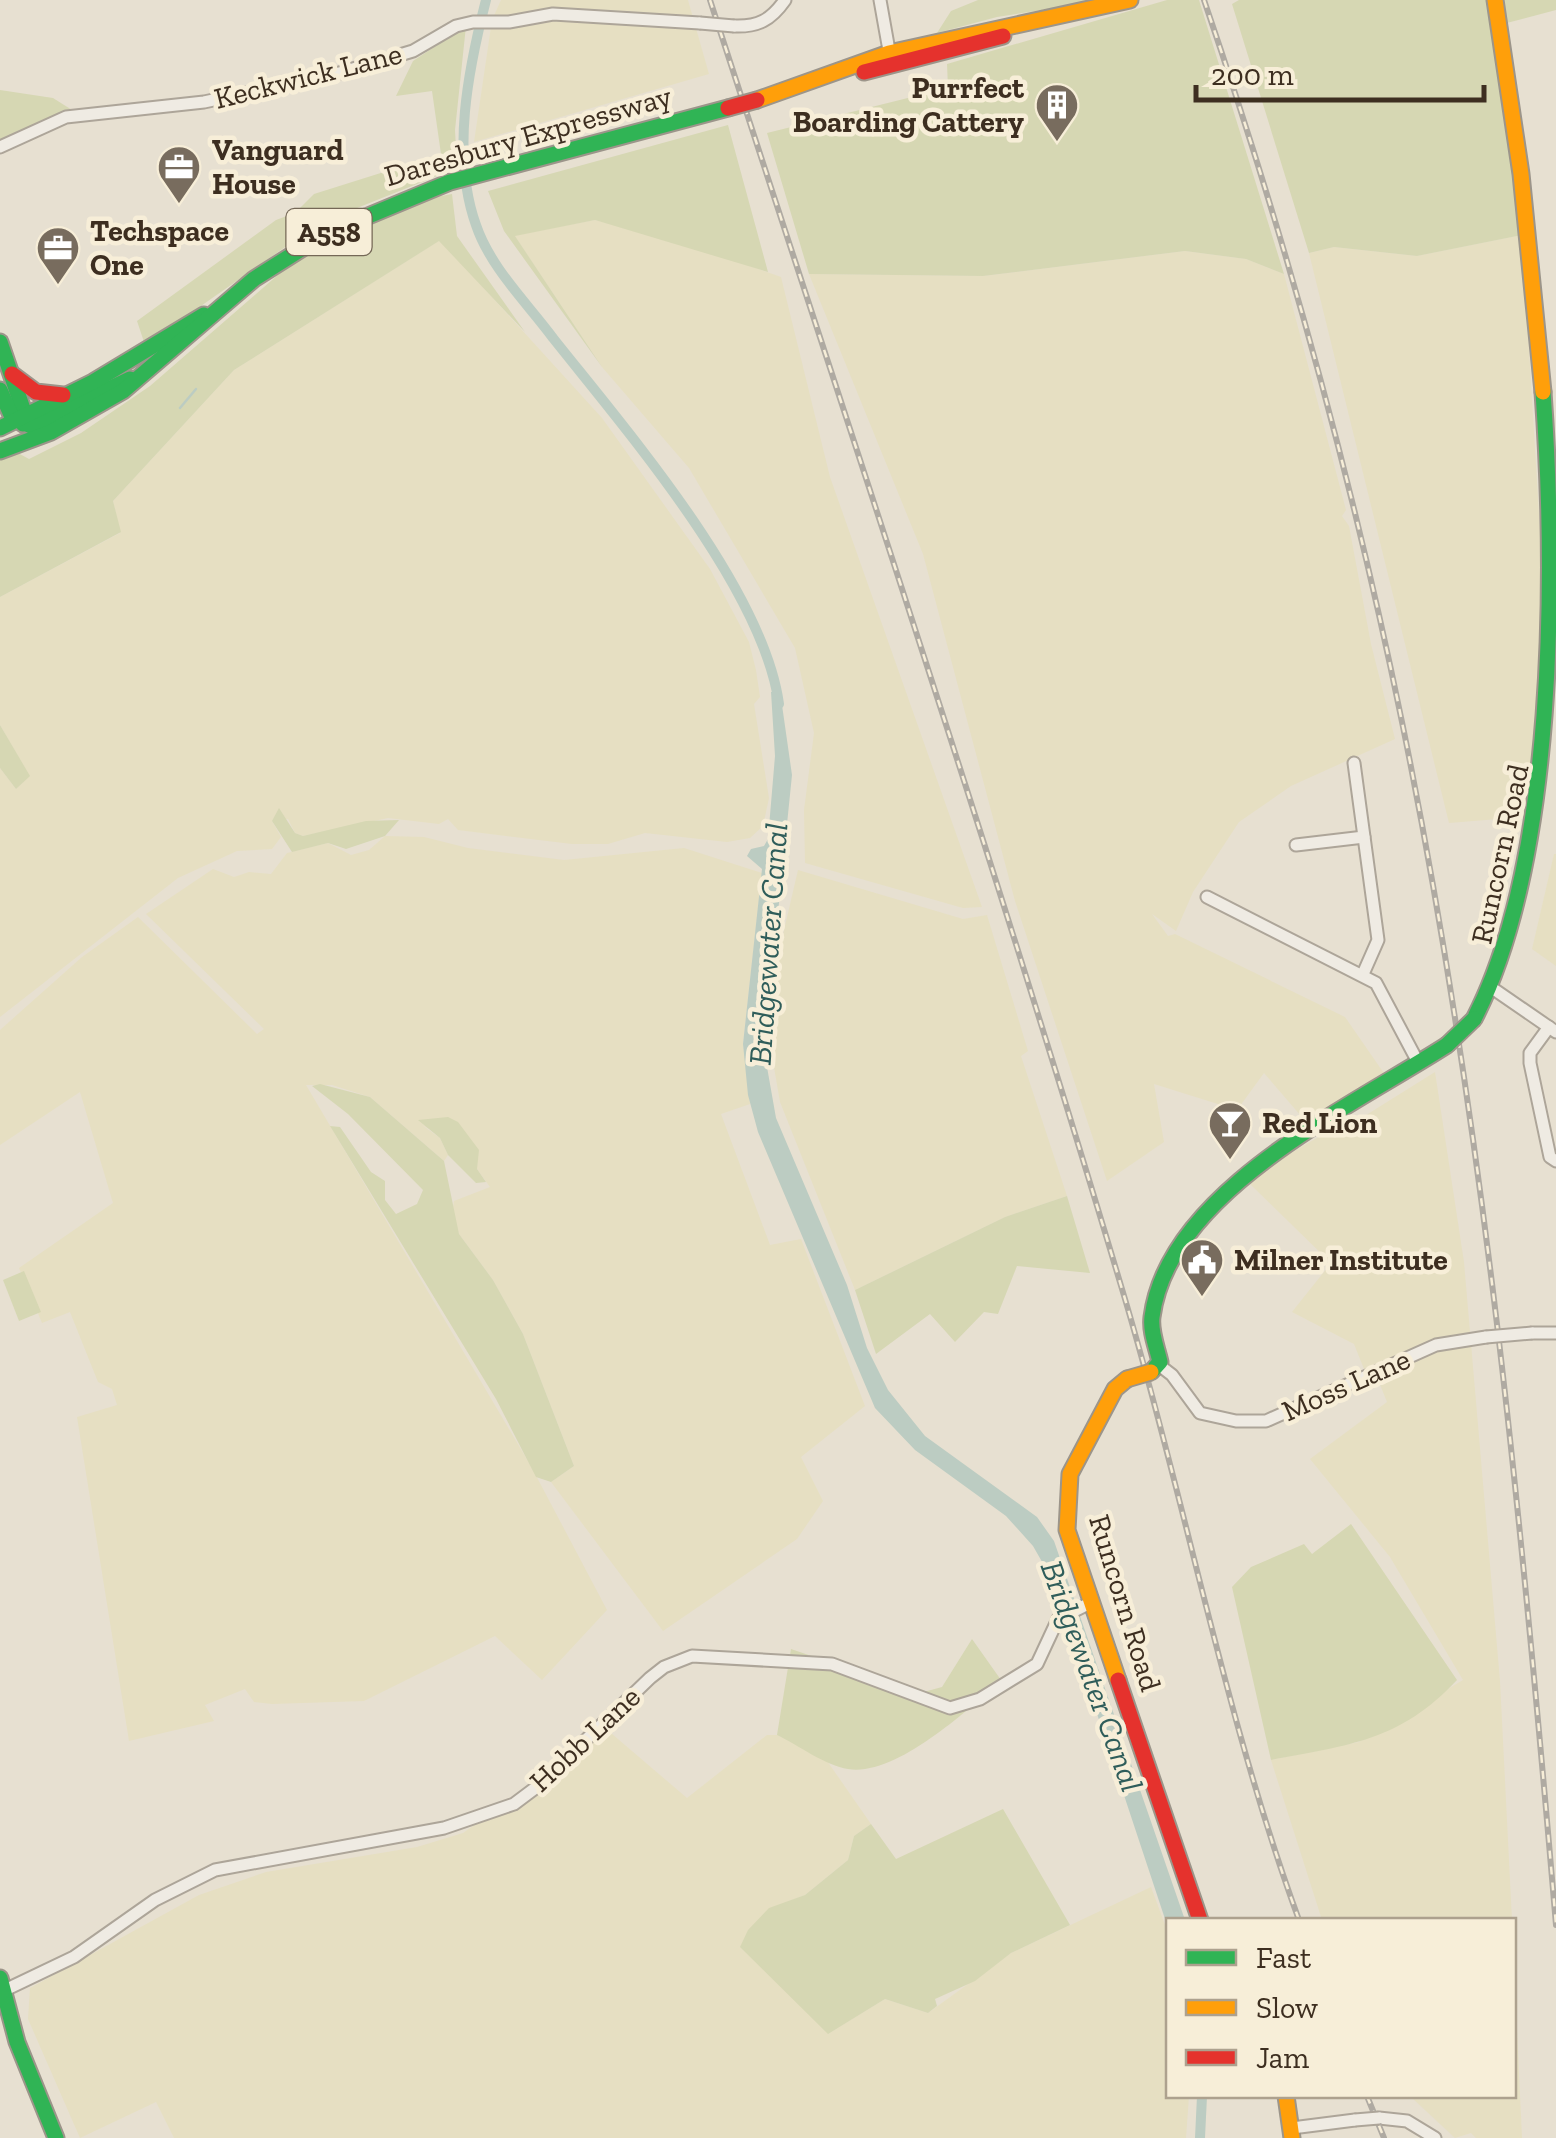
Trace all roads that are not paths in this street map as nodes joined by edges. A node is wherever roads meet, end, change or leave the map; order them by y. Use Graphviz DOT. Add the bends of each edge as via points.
graph roads {
  1 [pos="784,0"];
  2 [pos="880,0"];
  3 [pos="1130,0"];
  4 [pos="1495,0"];
  5 [pos="890,59"];
  6 [pos="0,147"];
  7 [pos="222,306"];
  8 [pos="0,342"];
  9 [pos="152,369"];
  10 [pos="10,372"];
  11 [pos="0,390"];
  12 [pos="71,394"];
  13 [pos="21,421"];
  14 [pos="0,428"];
  15 [pos="6,449"];
  16 [pos="1354,763"];
  17 [pos="1551,778"];
  18 [pos="1364,837"];
  19 [pos="1296,845"];
  20 [pos="1207,897"];
  21 [pos="1363,974"];
  22 [pos="1495,990"];
  23 [pos="1552,1029"];
  24 [pos="1419,1064"];
  25 [pos="1556,1161"];
  26 [pos="1556,1333"];
  27 [pos="1155,1368"];
  28 [pos="1087,1604"];
  29 [pos="1199,1918"];
  30 [pos="2,1985"];
  31 [pos="1286,2098"];
  32 [pos="1292,2133"];
  33 [pos="56,2138"];
  34 [pos="1435,2138"];
  1 -- 6 [label="street, Keckwick Lane, bridge" via="754,27 553,14 472,22 413,51 336,74 204,102 66,118"];
  2 -- 5 [label="street"];
  3 -- 5 [label="main road, Daresbury Expressway / A558"];
  4 -- 17 [label="main road, Runcorn Road" via="1532,236 1545,417"];
  5 -- 7 [label="main road, Daresbury Expressway / A558, bridge" via="450,182 325,234"];
  7 -- 9 [label="main road, Daresbury Expressway / A558"];
  7 -- 12 [label="main road, Daresbury Expressway / A558"];
  8 -- 10 [label="main road"];
  9 -- 13 [label="main road" via="39,424"];
  9 -- 15 [label="main road, Daresbury Expressway / A558" via="74,420"];
  10 -- 12 [label="main road" via="36,392"];
  10 -- 13 [label="main road"];
  11 -- 13 [label="main road"];
  12 -- 13 [label="main road, Daresbury Expressway / A558"];
  13 -- 14 [label="main road, Daresbury Expressway / A558"];
  13 -- 15 [label="main road"];
  16 -- 18 [label="street"];
  17 -- 22 [label="main road, Runcorn Road"];
  18 -- 19 [label="street"];
  18 -- 21 [label="street" via="1378,940"];
  20 -- 21 [label="street"];
  21 -- 24 [label="street" via="1386,996"];
  22 -- 23 [label="street"];
  22 -- 24 [label="main road, Runcorn Road, bridge" via="1474,1019"];
  23 -- 25 [label="street" via="1530,1053 1530,1063"];
  24 -- 27 [label="main road, Runcorn Road" via="1265,1164 1204,1216 1155,1298"];
  26 -- 27 [label="street, Moss Lane, bridge" via="1436,1345 1266,1421 1200,1413 1172,1374"];
  27 -- 28 [label="main road, Runcorn Road, bridge" via="1115,1389 1070,1474 1068,1530"];
  28 -- 29 [label="main road, Runcorn Road"];
  28 -- 30 [label="street, Hobb Lane" via="1053,1626 1036,1664 950,1708 832,1664 692,1656 664,1666 514,1804 444,1828 215,1870 154,1900 74,1958"];
  30 -- 33 [label="main road"];
  31 -- 32 [label="main road"];
  32 -- 34 [label="street, bridge" via="1379,2118 1406,2121"];
}
